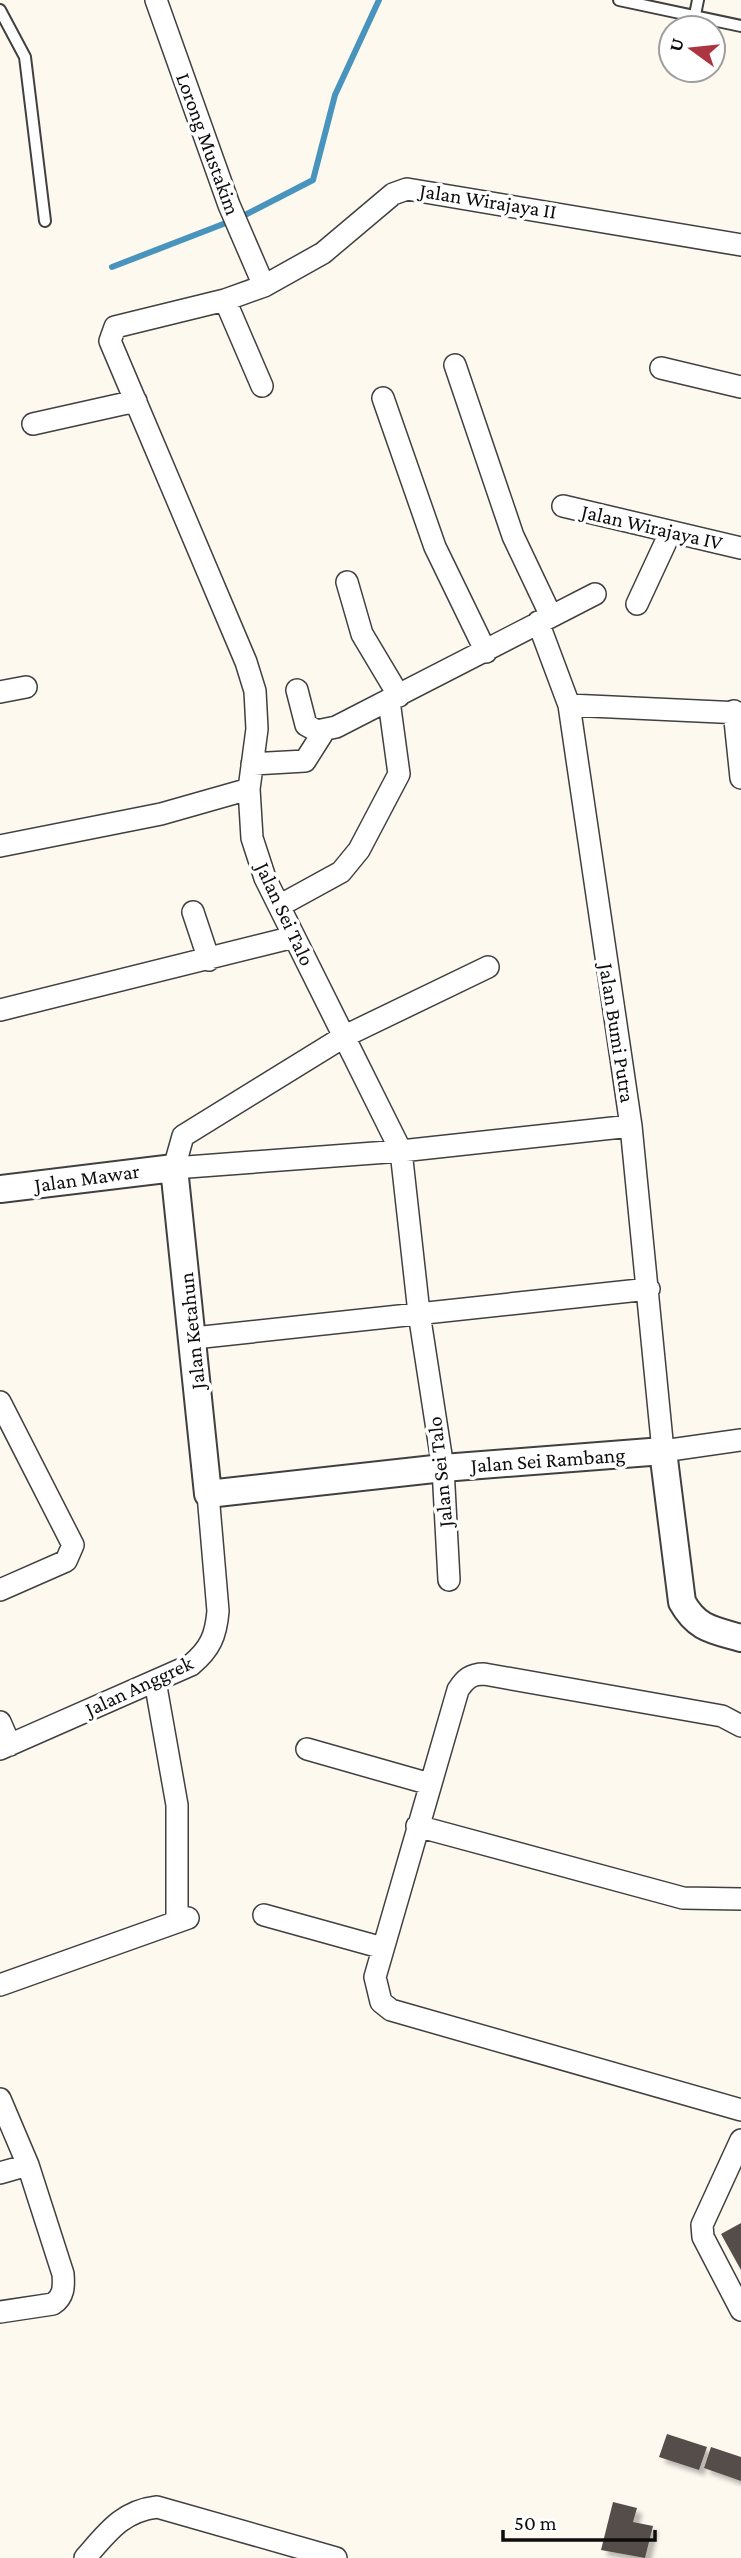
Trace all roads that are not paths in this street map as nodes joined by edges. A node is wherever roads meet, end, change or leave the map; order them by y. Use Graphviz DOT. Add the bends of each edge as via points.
graph roads {
  1 [pos="156,0"];
  2 [pos="619,0"];
  3 [pos="0,10"];
  4 [pos="690,14"];
  5 [pos="45,221"];
  6 [pos="741,245"];
  7 [pos="264,286"];
  8 [pos="225,300"];
  9 [pos="455,365"];
  10 [pos="661,368"];
  11 [pos="262,386"];
  12 [pos="741,387"];
  13 [pos="383,398"];
  14 [pos="136,401"];
  15 [pos="33,424"];
  16 [pos="563,506"];
  17 [pos="670,533"];
  18 [pos="741,548"];
  19 [pos="347,582"];
  20 [pos="595,594"];
  21 [pos="637,604"];
  22 [pos="545,619"];
  23 [pos="486,652"];
  24 [pos="26,687"];
  25 [pos="297,690"];
  26 [pos="0,692"];
  27 [pos="394,698"];
  28 [pos="569,705"];
  29 [pos="737,712"];
  30 [pos="324,731"];
  31 [pos="252,764"];
  32 [pos="741,778"];
  33 [pos="249,789"];
  34 [pos="0,846"];
  35 [pos="279,906"];
  36 [pos="193,912"];
  37 [pos="295,937"];
  38 [pos="209,960"];
  39 [pos="488,967"];
  40 [pos="0,1010"];
  41 [pos="345,1036"];
  42 [pos="631,1126"];
  43 [pos="401,1151"];
  44 [pos="174,1168"];
  45 [pos="0,1189"];
  46 [pos="649,1289"];
  47 [pos="419,1313"];
  48 [pos="194,1338"];
  49 [pos="0,1402"];
  50 [pos="741,1440"];
  51 [pos="663,1451"];
  52 [pos="443,1468"];
  53 [pos="208,1494"];
  54 [pos="449,1580"];
  55 [pos="0,1590"];
  56 [pos="741,1638"];
  57 [pos="155,1681"];
  58 [pos="0,1722"];
  59 [pos="741,1726"];
  60 [pos="5,1747"];
  61 [pos="307,1749"];
  62 [pos="430,1784"];
  63 [pos="417,1826"];
  64 [pos="741,1899"];
  65 [pos="264,1915"];
  66 [pos="383,1948"];
  67 [pos="0,1985"];
  68 [pos="0,2099"];
  69 [pos="741,2110"];
  70 [pos="741,2140"];
  71 [pos="28,2165"];
  72 [pos="0,2173"];
  73 [pos="741,2310"];
  74 [pos="0,2312"];
  75 [pos="85,2558"];
  76 [pos="336,2558"];
  1 -- 7 [label="street, Lorong Mustakim" via="229,205"];
  2 -- 4 [label="lane"];
  3 -- 5 [label="lane" via="25,57"];
  6 -- 7 [label="street, Jalan Wirajaya II" via="407,189 393,194 323,253"];
  7 -- 8 [label="street, Jalan Sei Talo"];
  8 -- 11 [label="street"];
  8 -- 14 [label="street, Jalan Sei Talo" via="114,327 110,341"];
  9 -- 22 [label="street, Jalan Bumi Putra"];
  10 -- 12 [label="street"];
  13 -- 23 [label="street" via="435,547"];
  14 -- 15 [label="street"];
  14 -- 31 [label="street, Jalan Sei Talo" via="246,662 255,691 257,729"];
  16 -- 17 [label="street, Jalan Wirajaya IV"];
  17 -- 18 [label="street, Jalan Wirajaya IV"];
  17 -- 21 [label="street"];
  19 -- 27 [label="street" via="362,634"];
  20 -- 22 [label="street"];
  22 -- 23 [label="street"];
  22 -- 28 [label="street, Jalan Bumi Putra"];
  23 -- 27 [label="street"];
  24 -- 26 [label="street"];
  25 -- 30 [label="street" via="306,725"];
  27 -- 30 [label="street"];
  27 -- 35 [label="street" via="399,774 359,850 341,872"];
  28 -- 29 [label="street"];
  28 -- 42 [label="street, Jalan Bumi Putra"];
  29 -- 32 [label="street"];
  30 -- 31 [label="street" via="304,761"];
  31 -- 33 [label="street, Jalan Sei Talo"];
  33 -- 34 [label="street" via="161,814"];
  33 -- 35 [label="street, Jalan Sei Talo" via="252,838"];
  35 -- 37 [label="street, Jalan Sei Talo"];
  36 -- 38 [label="street"];
  37 -- 38 [label="street"];
  37 -- 41 [label="street, Jalan Sei Talo"];
  38 -- 40 [label="street"];
  39 -- 41 [label="street"];
  41 -- 43 [label="street, Jalan Sei Talo"];
  41 -- 44 [label="street" via="183,1136"];
  42 -- 43 [label="street"];
  42 -- 46 [label="street, Jalan Bumi Putra"];
  43 -- 44 [label="street"];
  43 -- 47 [label="street, Jalan Sei Talo"];
  44 -- 45 [label="street, Jalan Mawar"];
  44 -- 48 [label="street, Jalan Ketahun"];
  46 -- 47 [label="street"];
  46 -- 51 [label="street, Jalan Bumi Putra"];
  47 -- 48 [label="street"];
  47 -- 52 [label="street, Jalan Sei Talo"];
  48 -- 53 [label="street, Jalan Ketahun"];
  49 -- 55 [label="street" via="73,1545 66,1561"];
  50 -- 51 [label="street"];
  51 -- 52 [label="street, Jalan Sei Rambang"];
  51 -- 56 [label="street" via="682,1602 692,1620"];
  52 -- 53 [label="street, Jalan Sei Rambang"];
  52 -- 54 [label="street, Jalan Sei Talo"];
  53 -- 57 [label="street, Jalan Anggrek" via="217,1630 202,1656"];
  57 -- 60 [label="street, Jalan Anggrek"];
  57 -- 67 [label="street" via="177,1805 184,1919"];
  58 -- 60 [label="street"];
  59 -- 62 [label="street" via="722,1716 473,1674 458,1690"];
  61 -- 62 [label="street"];
  62 -- 63 [label="street"];
  63 -- 64 [label="street" via="683,1898"];
  63 -- 66 [label="street"];
  65 -- 66 [label="street"];
  66 -- 69 [label="street" via="376,1990 391,2010"];
  68 -- 71 [label="street"];
  70 -- 73 [label="street" via="702,2225 703,2237"];
  71 -- 72 [label="street"];
  71 -- 74 [label="street" via="64,2274 62,2292 53,2304"];
  75 -- 76 [label="street" via="119,2520 138,2509 157,2507"];
}
